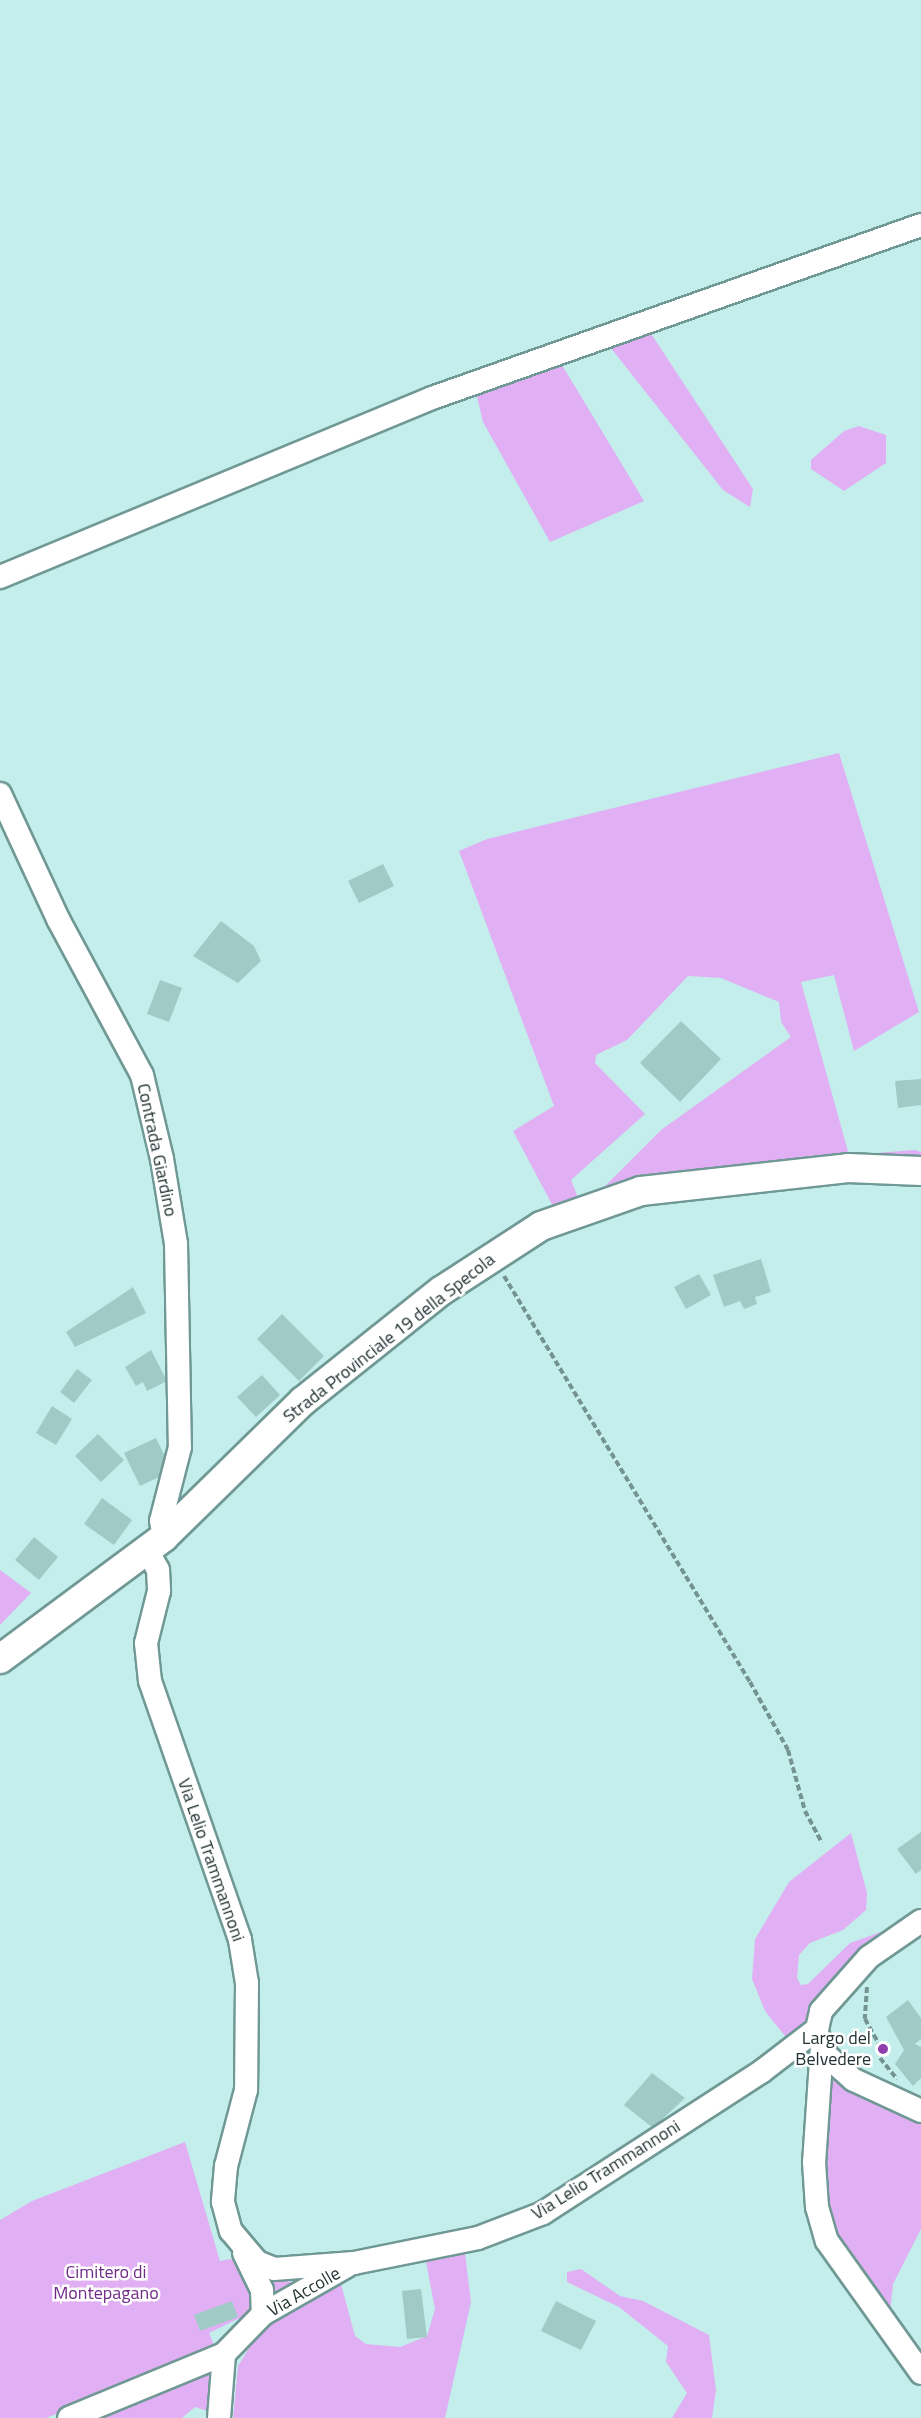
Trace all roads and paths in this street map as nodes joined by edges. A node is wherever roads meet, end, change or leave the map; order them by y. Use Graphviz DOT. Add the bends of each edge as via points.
graph roads {
  1 [pos="921,225"];
  2 [pos="0,577"];
  3 [pos="0,794"];
  4 [pos="921,1170"];
  5 [pos="492,1254"];
  6 [pos="155,1543"];
  7 [pos="0,1659"];
  8 [pos="822,1843"];
  9 [pos="921,1921"];
  10 [pos="871,2027"];
  11 [pos="820,2037"];
  12 [pos="880,2058"];
  13 [pos="921,2111"];
  14 [pos="231,2231"];
  15 [pos="354,2263"];
  16 [pos="263,2314"];
  17 [pos="224,2354"];
  18 [pos="921,2373"];
  19 [pos="69,2418"];
  20 [pos="219,2418"];
  1 -- 2 [label="street" via="432,398"];
  3 -- 6 [label="street, Contrada Giardino" via="58,919 142,1075 162,1159 176,1244 180,1447"];
  4 -- 5 [label="main road, Strada Provinciale 19 della Specola" via="848,1168 641,1191 541,1226"];
  5 -- 6 [label="main road, Strada Provinciale 19 della Specola" via="303,1401"];
  5 -- 8 [label="path" via="750,1682 788,1750 805,1811"];
  6 -- 7 [label="main road, Strada Provinciale 19 della Specola"];
  6 -- 14 [label="street, Via Lelio Trammannoni" via="159,1591 146,1643 150,1681 240,1940 247,1983 246,2090 226,2166 223,2202"];
  9 -- 11 [label="street" via="869,1957 822,2012"];
  10 -- 12 [label="path"];
  11 -- 13 [label="street" via="854,2080"];
  11 -- 15 [label="street, Via Lelio Trammannoni" via="543,2213 478,2238"];
  11 -- 18 [label="street" via="814,2162 817,2207 826,2241"];
  14 -- 15 [label="street, Via Lelio Trammannoni" via="256,2262 274,2269"];
  14 -- 16 [label="street" via="262,2289"];
  15 -- 16 [label="street, Via Accolle"];
  16 -- 17 [label="street, Via Accolle"];
  17 -- 19 [label="street"];
  17 -- 20 [label="street"];
}
